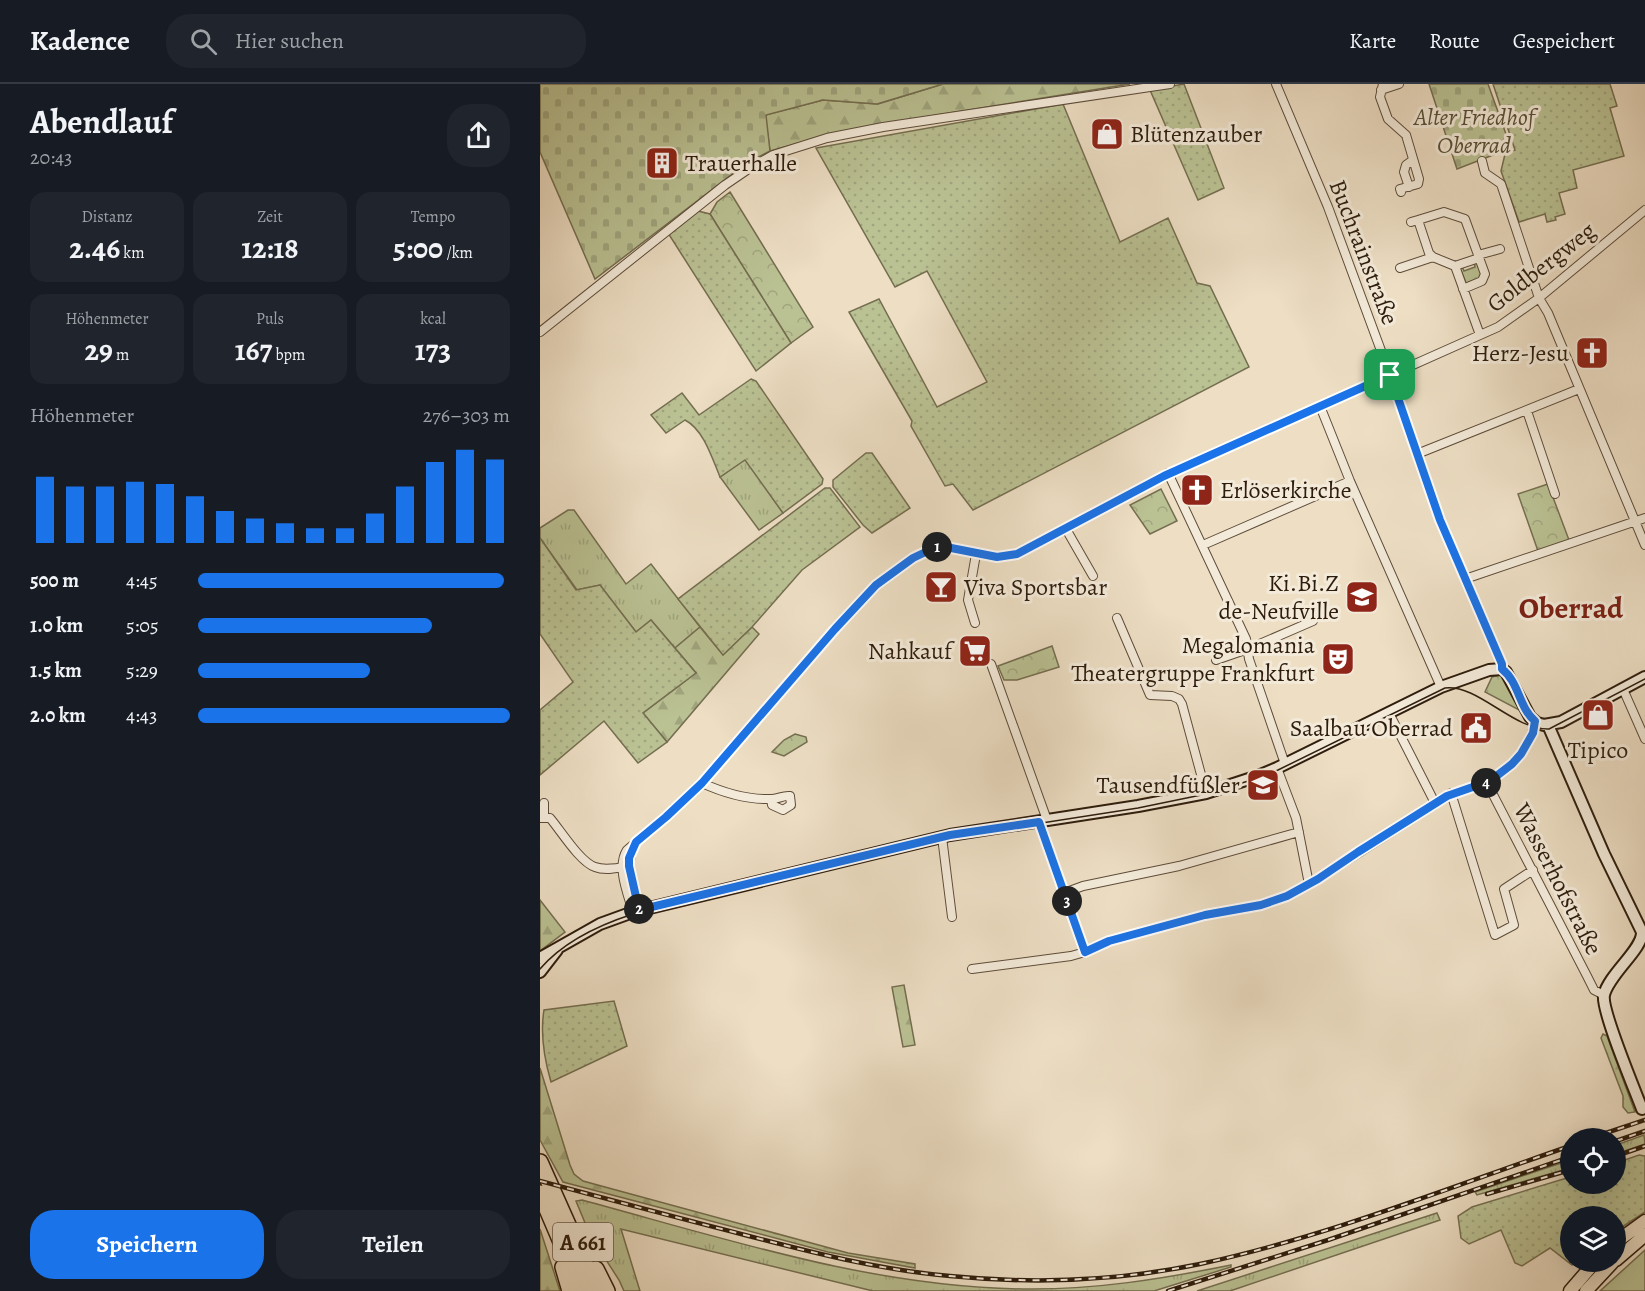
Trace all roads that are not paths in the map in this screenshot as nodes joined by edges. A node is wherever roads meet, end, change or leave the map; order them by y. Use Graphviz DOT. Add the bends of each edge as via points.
graph roads {
  1 [pos="1170,84"];
  2 [pos="1269,84"];
  3 [pos="1399,84"];
  4 [pos="1277,86"];
  5 [pos="1382,87"];
  6 [pos="1413,160"];
  7 [pos="1482,161"];
  8 [pos="1409,187"];
  9 [pos="1401,192"];
  10 [pos="1645,210"];
  11 [pos="1500,249"];
  12 [pos="1433,257"];
  13 [pos="1479,257"];
  14 [pos="1455,266"];
  15 [pos="1400,268"];
  16 [pos="1463,289"];
  17 [pos="1539,298"];
  18 [pos="540,332"];
  19 [pos="1480,335"];
  20 [pos="1390,375"];
  21 [pos="1579,389"];
  22 [pos="1320,406"];
  23 [pos="1527,411"];
  24 [pos="1417,454"];
  25 [pos="1168,474"];
  26 [pos="1350,481"];
  27 [pos="1555,494"];
  28 [pos="1645,518"];
  29 [pos="1635,521"];
  30 [pos="1066,529"];
  31 [pos="1203,545"];
  32 [pos="1645,545"];
  33 [pos="976,554"];
  34 [pos="1093,576"];
  35 [pos="1465,579"];
  36 [pos="1117,618"];
  37 [pos="1313,621"];
  38 [pos="975,623"];
  39 [pos="1248,650"];
  40 [pos="1215,660"];
  41 [pos="991,664"];
  42 [pos="1502,669"];
  43 [pos="1645,677"];
  44 [pos="1445,686"];
  45 [pos="1623,689"];
  46 [pos="1389,712"];
  47 [pos="1535,721"];
  48 [pos="1548,725"];
  49 [pos="1645,738"];
  50 [pos="1281,766"];
  51 [pos="702,783"];
  52 [pos="1487,783"];
  53 [pos="1206,793"];
  54 [pos="1451,794"];
  55 [pos="771,799"];
  56 [pos="544,803"];
  57 [pos="1435,803"];
  58 [pos="542,818"];
  59 [pos="1043,821"];
  60 [pos="1299,832"];
  61 [pos="942,837"];
  62 [pos="626,867"];
  63 [pos="1533,870"];
  64 [pos="1310,884"];
  65 [pos="1064,893"];
  66 [pos="636,911"];
  67 [pos="952,917"];
  68 [pos="561,945"];
  69 [pos="1085,952"];
  70 [pos="540,958"];
  71 [pos="972,969"];
  72 [pos="540,972"];
  73 [pos="1604,995"];
  74 [pos="1642,1109"];
  75 [pos="540,1162"];
  76 [pos="546,1196"];
  77 [pos="1645,1221"];
  78 [pos="1626,1235"];
  79 [pos="1645,1235"];
  80 [pos="1626,1251"];
  81 [pos="1586,1272"];
  82 [pos="1604,1272"];
  83 [pos="570,1291"];
  84 [pos="582,1291"];
  85 [pos="595,1291"];
  86 [pos="607,1291"];
  87 [pos="1570,1291"];
  88 [pos="1586,1291"];
  1 -- 18 [label="street" via="883,127 773,155 718,190"];
  2 -- 4 [label="street"];
  3 -- 5 [label="street"];
  4 -- 20 [label="street, Buchrainstraße" via="1328,207"];
  5 -- 6 [label="street" via="1380,97 1388,119 1406,135"];
  6 -- 8 [label="street" via="1404,172"];
  6 -- 8 [label="street" via="1419,179 1418,184"];
  7 -- 17 [label="street" via="1485,173 1501,184"];
  8 -- 9 [label="street" via="1400,189"];
  10 -- 17 [label="street, Goldbergweg"];
  11 -- 13 [label="street"];
  12 -- 13 [label="street" via="1414,221 1444,212 1465,219"];
  12 -- 14 [label="street"];
  12 -- 15 [label="street"];
  13 -- 14 [label="street"];
  13 -- 16 [label="street" via="1485,278"];
  14 -- 16 [label="street"];
  16 -- 19 [label="street"];
  17 -- 19 [label="street, Goldbergweg"];
  17 -- 21 [label="street"];
  19 -- 20 [label="street, Goldbergweg"];
  20 -- 22 [label="street, Goldbergweg"];
  20 -- 24 [label="street, Buchrainstraße"];
  21 -- 23 [label="street"];
  21 -- 29 [label="street"];
  22 -- 25 [label="street, Goldbergweg"];
  22 -- 26 [label="street"];
  23 -- 24 [label="street"];
  23 -- 27 [label="street"];
  24 -- 35 [label="street, Buchrainstraße"];
  25 -- 30 [label="street, Goldbergweg"];
  25 -- 31 [label="street"];
  26 -- 31 [label="street"];
  26 -- 44 [label="street"];
  28 -- 29 [label="street"];
  29 -- 32 [label="street"];
  29 -- 35 [label="street"];
  30 -- 33 [label="street, Goldbergweg" via="1017,554"];
  30 -- 34 [label="street"];
  31 -- 39 [label="street"];
  33 -- 38 [label="street" via="968,600"];
  33 -- 51 [label="street, Goldbergweg" via="936,547 913,558 876,585"];
  35 -- 42 [label="street, Buchrainstraße"];
  36 -- 53 [label="street" via="1150,695 1172,696 1182,704"];
  37 -- 39 [label="street"];
  39 -- 40 [label="street"];
  39 -- 50 [label="street"];
  41 -- 59 [label="street"];
  42 -- 44 [label="main road"];
  42 -- 47 [label="main road"];
  43 -- 45 [label="main road"];
  44 -- 46 [label="main road"];
  45 -- 48 [label="main road"];
  45 -- 49 [label="street"];
  46 -- 50 [label="main road"];
  46 -- 57 [label="street"];
  47 -- 48 [label="main road"];
  47 -- 52 [label="street, Wasserhofstraße" via="1521,754"];
  48 -- 73 [label="main road" via="1642,932 1641,940 1611,979"];
  50 -- 53 [label="main road"];
  50 -- 60 [label="street"];
  51 -- 55 [label="street" via="728,795"];
  51 -- 62 [label="street, Goldbergweg" via="636,842"];
  52 -- 54 [label="street"];
  52 -- 63 [label="street, Wasserhofstraße"];
  53 -- 59 [label="main road"];
  54 -- 57 [label="street"];
  54 -- 63 [label="street" via="1495,935 1514,926 1504,889"];
  56 -- 58 [label="street"];
  57 -- 64 [label="street"];
  58 -- 62 [label="street" via="550,818 589,864 602,869"];
  59 -- 61 [label="main road"];
  59 -- 65 [label="street"];
  60 -- 64 [label="street"];
  60 -- 65 [label="street"];
  61 -- 66 [label="main road"];
  61 -- 67 [label="street"];
  62 -- 66 [label="street"];
  63 -- 73 [label="street, Wasserhofstraße" via="1594,990"];
  64 -- 69 [label="street" via="1275,901 1205,915 1109,941"];
  65 -- 69 [label="street"];
  66 -- 68 [label="main road" via="600,924"];
  68 -- 70 [label="main road"];
  68 -- 72 [label="main road"];
  69 -- 71 [label="street"];
  73 -- 74 [label="main road" via="1604,1007"];
  75 -- 76 [label="highway, A 661"];
  76 -- 83 [label="highway, A 661" via="551,1234"];
  76 -- 84 [label="highway, A 661"];
  76 -- 85 [label="highway, A 661"];
  76 -- 86 [label="highway, A 661" via="580,1235"];
  77 -- 78 [label="main road"];
  79 -- 80 [label="main road"];
  81 -- 87 [label="main road"];
  82 -- 88 [label="main road"];
}
